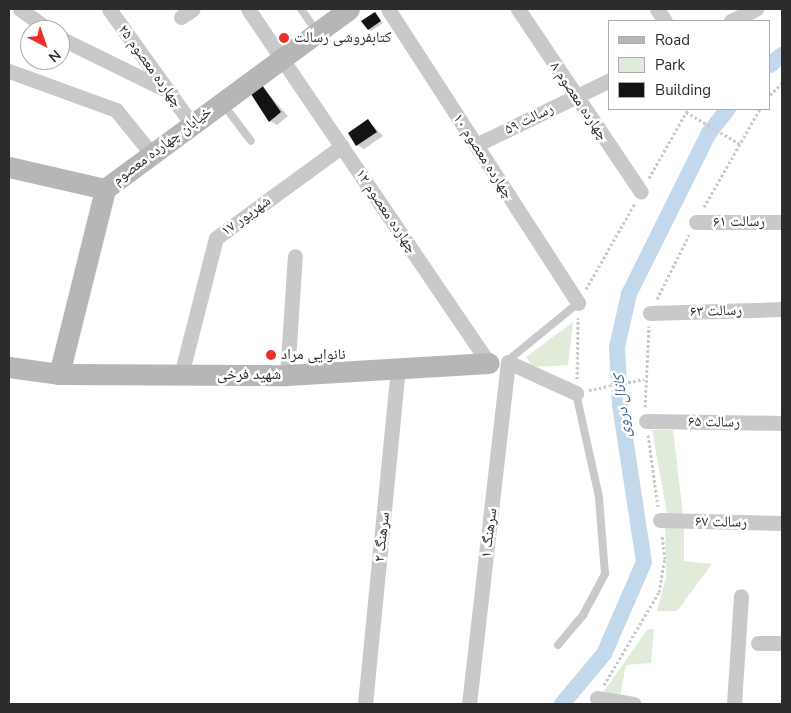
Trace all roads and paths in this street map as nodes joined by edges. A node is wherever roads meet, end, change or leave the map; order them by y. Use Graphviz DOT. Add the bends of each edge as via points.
graph roads {
  1 [pos="20,9"];
  2 [pos="109,9"];
  3 [pos="248,9"];
  4 [pos="301,9"];
  5 [pos="349,9"];
  6 [pos="388,9"];
  7 [pos="518,9"];
  8 [pos="657,9"];
  9 [pos="756,9"];
  10 [pos="35,20"];
  11 [pos="664,20"];
  12 [pos="733,20"];
  13 [pos="318,33"];
  14 [pos="70,43"];
  15 [pos="283,59"];
  16 [pos="9,71"];
  17 [pos="608,81"];
  18 [pos="782,83"];
  19 [pos="171,93"];
  20 [pos="771,94"];
  21 [pos="575,96"];
  22 [pos="221,102"];
  23 [pos="759,110"];
  24 [pos="686,112"];
  25 [pos="191,123"];
  26 [pos="251,141"];
  27 [pos="476,145"];
  28 [pos="342,146"];
  29 [pos="151,153"];
  30 [pos="9,167"];
  31 [pos="105,190"];
  32 [pos="641,192"];
  33 [pos="696,222"];
  34 [pos="782,222"];
  35 [pos="295,256"];
  36 [pos="578,303"];
  37 [pos="782,309"];
  38 [pos="650,313"];
  39 [pos="499,363"];
  40 [pos="9,367"];
  41 [pos="398,369"];
  42 [pos="59,374"];
  43 [pos="181,375"];
  44 [pos="287,375"];
  45 [pos="644,379"];
  46 [pos="596,389"];
  47 [pos="576,393"];
  48 [pos="646,421"];
  49 [pos="782,423"];
  50 [pos="660,520"];
  51 [pos="782,523"];
  52 [pos="741,596"];
  53 [pos="758,643"];
  54 [pos="782,643"];
  55 [pos="558,645"];
  56 [pos="596,698"];
  57 [pos="365,704"];
  58 [pos="469,704"];
  59 [pos="634,704"];
  60 [pos="734,704"];
  1 -- 10 [label="street"];
  2 -- 19 [label="street, چهارده معصوم ۲۵"];
  3 -- 15 [label="street, چهارده معصوم ۱۲"];
  4 -- 13 [label="lane"];
  5 -- 13 [label="street, خیابان چهارده معصوم"];
  6 -- 27 [label="street, چهارده معصوم ۱۰"];
  7 -- 21 [label="street, چهارده معصوم ۸"];
  8 -- 11 [label="street"];
  9 -- 12 [label="street"];
  13 -- 15 [label="street, خیابان چهارده معصوم"];
  14 -- 19 [label="street"];
  15 -- 22 [label="street, خیابان چهارده معصوم"];
  15 -- 28 [label="street, چهارده معصوم ۱۲"];
  16 -- 29 [label="street" via="116,110"];
  17 -- 21 [label="street, رسالت ۵۹"];
  18 -- 20 [label="path"];
  19 -- 25 [label="street, چهارده معصوم ۲۵"];
  21 -- 27 [label="street, رسالت ۵۹"];
  21 -- 32 [label="street, چهارده معصوم ۸"];
  22 -- 25 [label="street, خیابان چهارده معصوم"];
  22 -- 26 [label="lane"];
  23 -- 24 [label="path" via="740,144"];
  25 -- 29 [label="street, خیابان چهارده معصوم"];
  27 -- 36 [label="street, چهارده معصوم ۱۰"];
  28 -- 39 [label="street, چهارده معصوم ۱۲"];
  28 -- 43 [label="street, ۱۷ شهریور" via="216,238"];
  29 -- 31 [label="street, خیابان چهارده معصوم"];
  30 -- 31 [label="street"];
  31 -- 42 [label="street, خیابان چهارده معصوم"];
  33 -- 34 [label="street, رسالت ۶۱"];
  35 -- 44 [label="street"];
  36 -- 39 [label="lane"];
  36 -- 47 [label="path"];
  37 -- 38 [label="street, رسالت ۶۳"];
  39 -- 41 [label="street, شهید فرخی"];
  39 -- 47 [label="street"];
  39 -- 58 [label="street, سرهنگ ۱"];
  40 -- 42 [label="street, شهید فرخی"];
  41 -- 44 [label="street, شهید فرخی"];
  41 -- 57 [label="street, سرهنگ ۲"];
  42 -- 43 [label="street, شهید فرخی"];
  43 -- 44 [label="street, شهید فرخی"];
  45 -- 46 [label="path"];
  47 -- 55 [label="lane" via="599,497 605,574 583,615"];
  48 -- 49 [label="street, رسالت ۶۵"];
  50 -- 51 [label="street, رسالت ۶۷"];
  52 -- 60 [label="street"];
  53 -- 54 [label="street"];
  56 -- 59 [label="street"];
}
